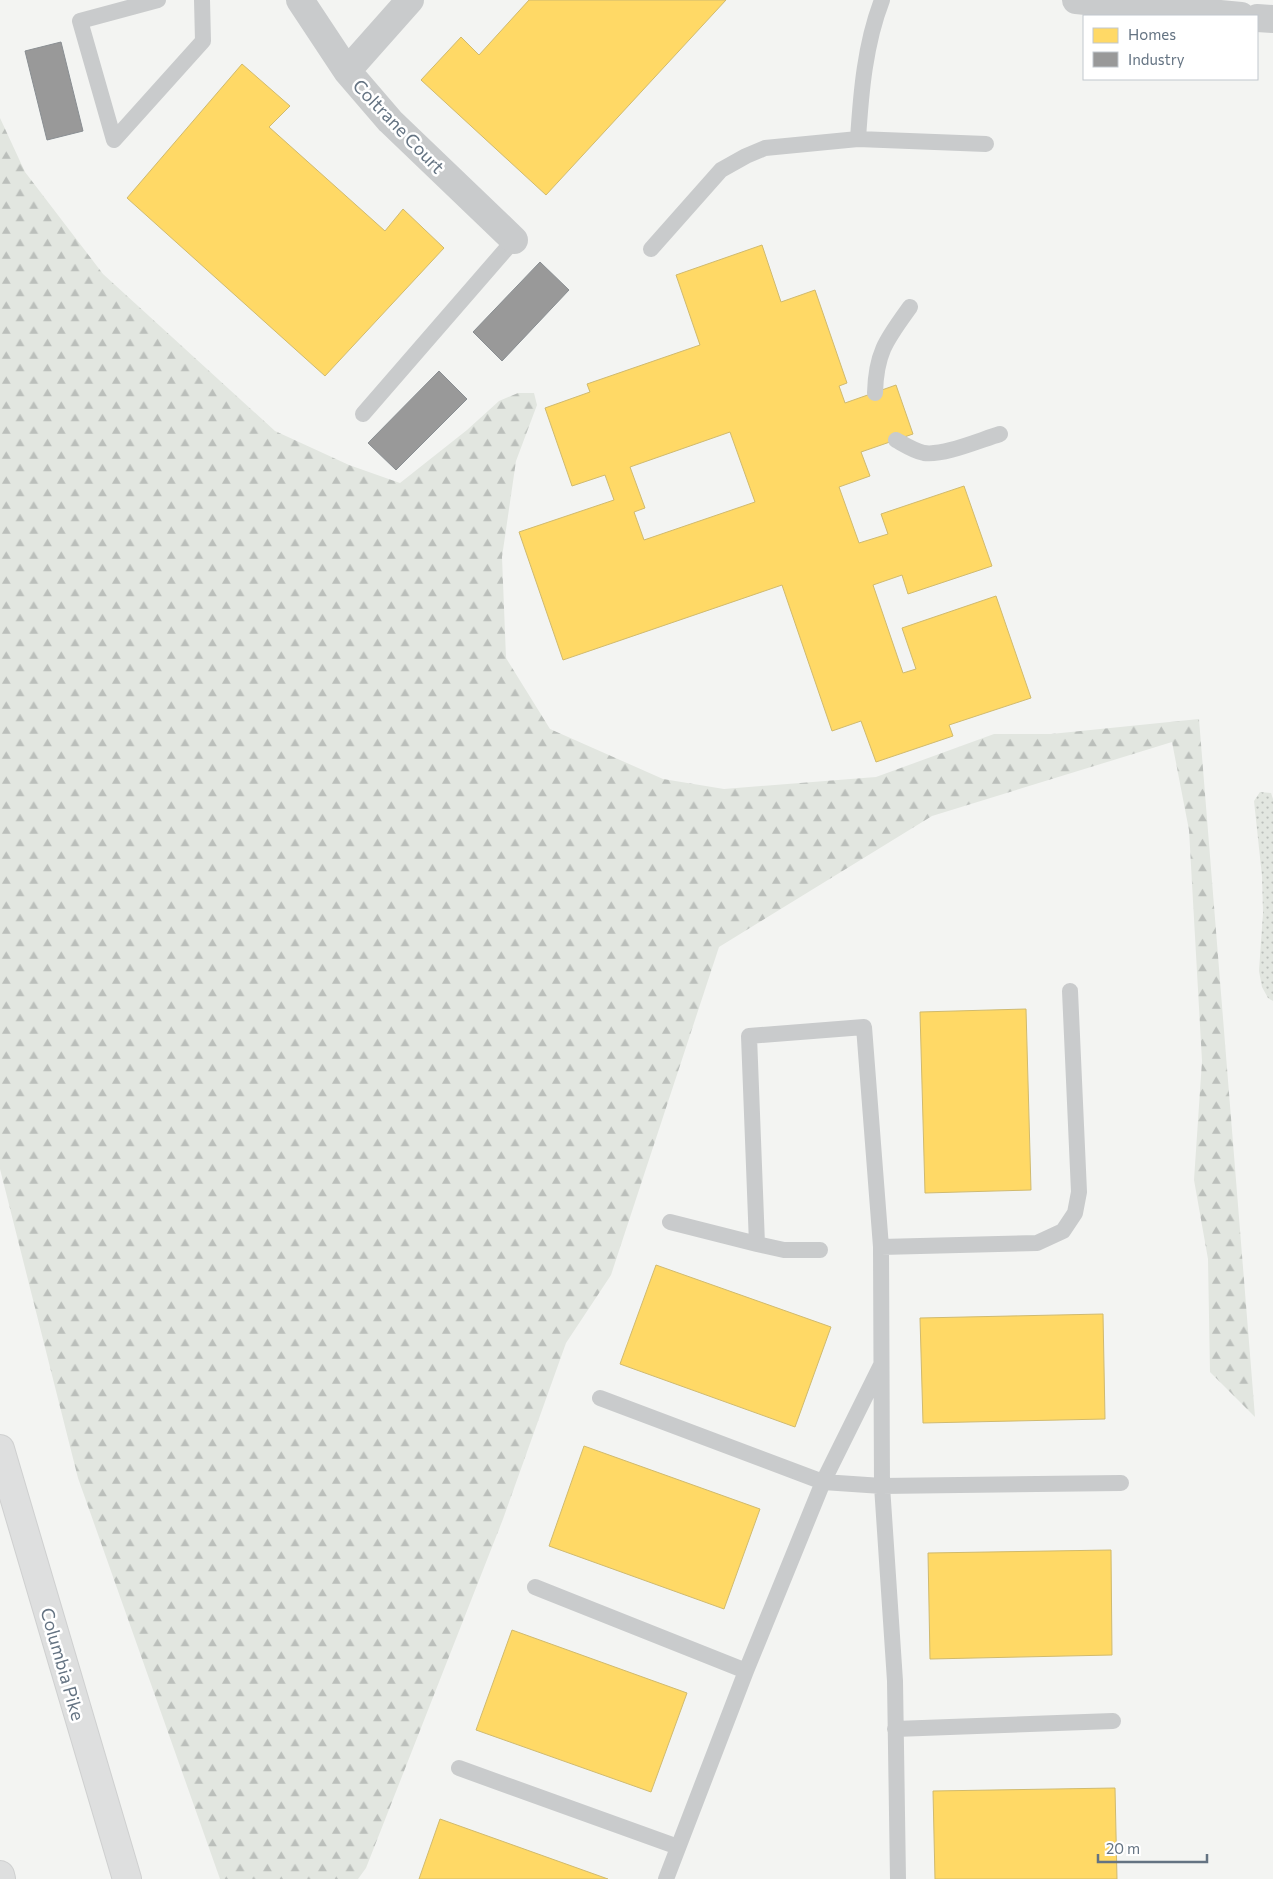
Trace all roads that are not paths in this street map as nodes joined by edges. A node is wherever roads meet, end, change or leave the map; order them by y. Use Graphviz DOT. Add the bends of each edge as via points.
graph roads {
  1 [pos="158,0"];
  2 [pos="202,0"];
  3 [pos="300,0"];
  4 [pos="410,0"];
  5 [pos="882,0"];
  6 [pos="1076,0"];
  7 [pos="1231,15"];
  8 [pos="1258,18"];
  9 [pos="1273,19"];
  10 [pos="347,72"];
  11 [pos="858,139"];
  12 [pos="986,144"];
  13 [pos="514,240"];
  14 [pos="651,249"];
  15 [pos="910,307"];
  16 [pos="875,393"];
  17 [pos="363,414"];
  18 [pos="1000,434"];
  19 [pos="896,440"];
  20 [pos="1070,991"];
  21 [pos="670,1222"];
  22 [pos="757,1244"];
  23 [pos="881,1247"];
  24 [pos="820,1250"];
  25 [pos="882,1360"];
  26 [pos="600,1398"];
  27 [pos="0,1449"];
  28 [pos="823,1482"];
  29 [pos="1121,1483"];
  30 [pos="882,1486"];
  31 [pos="535,1587"];
  32 [pos="746,1671"];
  33 [pos="1113,1721"];
  34 [pos="895,1729"];
  35 [pos="459,1768"];
  36 [pos="678,1847"];
  37 [pos="0,1875"];
  38 [pos="1,1879"];
  39 [pos="126,1879"];
  40 [pos="666,1879"];
  41 [pos="898,1879"];
  1 -- 2 [label="lane" via="80,21 114,140 203,41"];
  3 -- 10 [label="street, Coltrane Court"];
  4 -- 10 [label="street"];
  5 -- 11 [label="lane" via="862,78"];
  6 -- 7 [label="street"];
  8 -- 9 [label="street"];
  10 -- 13 [label="street, Coltrane Court" via="390,122"];
  11 -- 12 [label="lane"];
  11 -- 14 [label="lane" via="766,148 746,156 722,170"];
  13 -- 17 [label="lane"];
  15 -- 16 [label="lane" via="879,355"];
  18 -- 19 [label="lane" via="939,453 910,449"];
  20 -- 23 [label="lane" via="1079,1192 1074,1213 1063,1231 1037,1244"];
  21 -- 22 [label="lane"];
  22 -- 23 [label="lane" via="749,1036 864,1026"];
  22 -- 24 [label="lane" via="784,1250"];
  23 -- 25 [label="lane"];
  25 -- 28 [label="lane"];
  25 -- 30 [label="lane"];
  26 -- 28 [label="lane"];
  27 -- 39 [label="highway, Columbia Pike"];
  28 -- 30 [label="lane"];
  28 -- 32 [label="lane"];
  29 -- 30 [label="lane"];
  30 -- 34 [label="lane" via="895,1681"];
  31 -- 32 [label="lane"];
  32 -- 36 [label="lane"];
  33 -- 34 [label="lane"];
  34 -- 41 [label="lane"];
  35 -- 36 [label="lane"];
  36 -- 40 [label="lane"];
  37 -- 38 [label="highway"];
}
